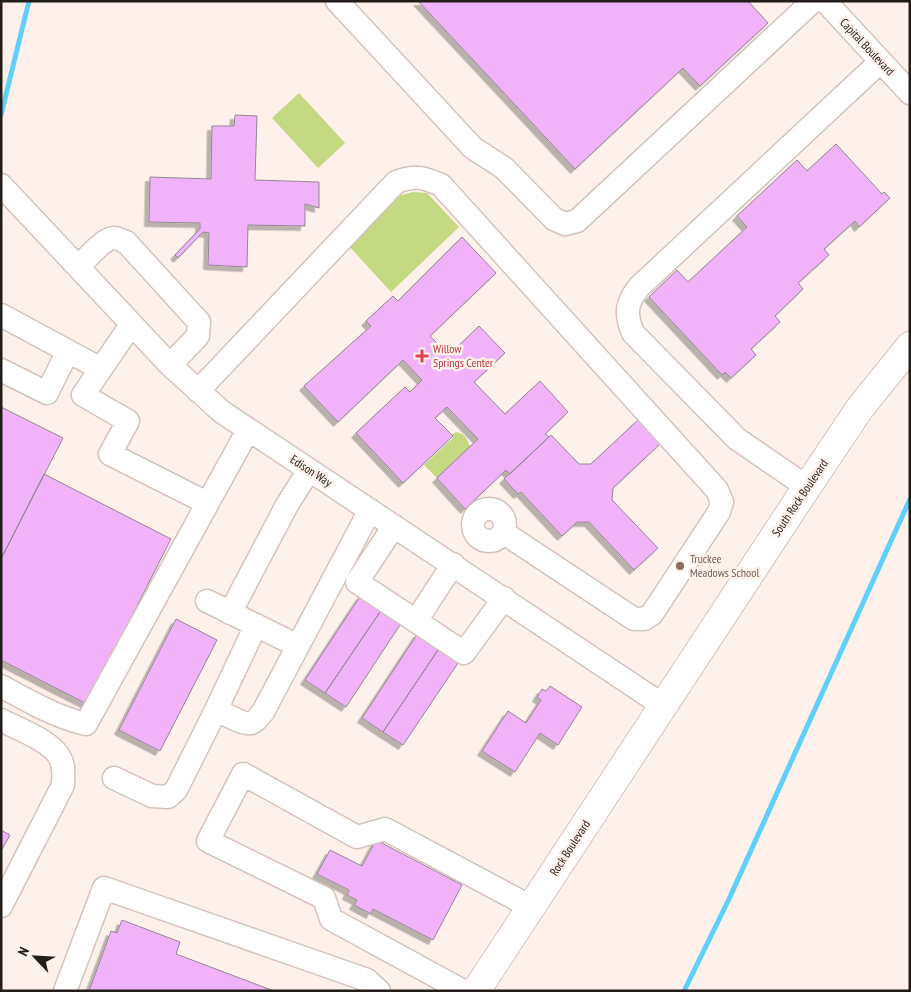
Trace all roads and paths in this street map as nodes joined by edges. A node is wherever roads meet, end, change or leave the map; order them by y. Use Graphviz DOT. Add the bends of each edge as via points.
graph roads {
  1 [pos="337,1"];
  2 [pos="813,1"];
  3 [pos="825,1"];
  4 [pos="880,62"];
  5 [pos="910,93"];
  6 [pos="2,188"];
  7 [pos="78,268"];
  8 [pos="1,315"];
  9 [pos="132,325"];
  10 [pos="910,346"];
  11 [pos="68,351"];
  12 [pos="170,365"];
  13 [pos="101,369"];
  14 [pos="1,370"];
  15 [pos="198,391"];
  16 [pos="248,430"];
  17 [pos="309,470"];
  18 [pos="807,487"];
  19 [pos="207,502"];
  20 [pos="370,510"];
  21 [pos="394,526"];
  22 [pos="458,568"];
  23 [pos="504,598"];
  24 [pos="207,601"];
  25 [pos="230,613"];
  26 [pos="416,621"];
  27 [pos="256,625"];
  28 [pos="298,646"];
  29 [pos="1,686"];
  30 [pos="664,706"];
  31 [pos="216,710"];
  32 [pos="1,720"];
  33 [pos="114,778"];
  34 [pos="1,906"];
  35 [pos="531,907"];
  36 [pos="369,987"];
  37 [pos="64,991"];
  38 [pos="463,991"];
  39 [pos="476,991"];
  1 -- 2 [label="street" via="473,148 504,168 554,219 565,224 577,221"];
  3 -- 4 [label="street, Capital Boulevard"];
  4 -- 5 [label="street, Capital Boulevard"];
  4 -- 18 [label="street" via="639,288 628,306 627,316 633,333 737,439"];
  6 -- 7 [label="street, Edison Way"];
  7 -- 9 [label="street, Edison Way"];
  7 -- 12 [label="street" via="102,243 116,238 126,242 199,322 198,336"];
  8 -- 11 [label="street"];
  9 -- 12 [label="street, Edison Way"];
  9 -- 13 [label="street"];
  10 -- 18 [label="main road, South Rock Boulevard" via="860,408"];
  11 -- 13 [label="street"];
  11 -- 14 [label="street" via="46,393"];
  12 -- 15 [label="street, Edison Way"];
  13 -- 19 [label="street" via="82,395 128,421 110,454"];
  15 -- 16 [label="street, Edison Way"];
  15 -- 22 [label="street" via="396,182 411,177 426,178 441,185 717,490 722,502 719,512 652,614 644,619 634,619 494,537"];
  16 -- 17 [label="street, Edison Way"];
  16 -- 19 [label="street"];
  17 -- 20 [label="street, Edison Way"];
  17 -- 25 [label="street" via="287,504"];
  18 -- 30 [label="main road, South Rock Boulevard"];
  19 -- 29 [label="street" via="86,724 71,721"];
  20 -- 21 [label="street, Edison Way"];
  20 -- 28 [label="street"];
  21 -- 22 [label="street, Edison Way"];
  21 -- 26 [label="street" via="358,582"];
  22 -- 23 [label="street, Edison Way"];
  22 -- 26 [label="street"];
  23 -- 26 [label="street" via="464,653"];
  23 -- 30 [label="street, Edison Way"];
  24 -- 25 [label="street"];
  25 -- 27 [label="street"];
  27 -- 28 [label="street"];
  27 -- 31 [label="street"];
  28 -- 31 [label="street" via="257,720 246,723"];
  30 -- 35 [label="main road, Rock Boulevard"];
  31 -- 33 [label="street" via="176,790 168,797 152,796"];
  32 -- 34 [label="street" via="51,746 64,771 63,785"];
  35 -- 38 [label="street" via="385,829 357,837 243,774 208,840 324,898 331,919"];
  35 -- 39 [label="main road, Rock Boulevard"];
  36 -- 37 [label="street" via="104,888"];
}
